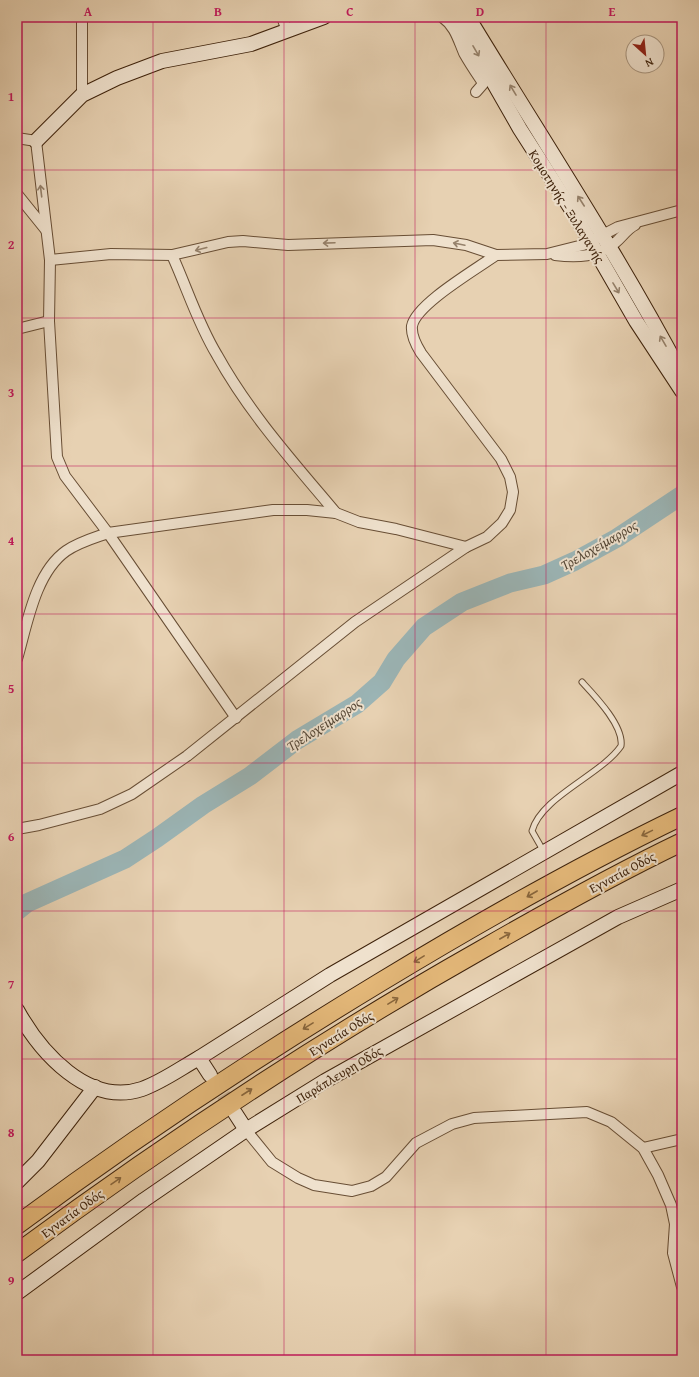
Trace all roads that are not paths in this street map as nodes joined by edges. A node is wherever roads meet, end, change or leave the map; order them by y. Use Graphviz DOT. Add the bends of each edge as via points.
graph roads {
  1 [pos="82,17"];
  2 [pos="282,17"];
  3 [pos="324,17"];
  4 [pos="468,17"];
  5 [pos="451,18"];
  6 [pos="287,31"];
  7 [pos="476,92"];
  8 [pos="82,95"];
  9 [pos="17,138"];
  10 [pos="36,141"];
  11 [pos="17,194"];
  12 [pos="682,210"];
  13 [pos="639,223"];
  14 [pos="46,230"];
  15 [pos="602,234"];
  16 [pos="590,241"];
  17 [pos="610,246"];
  18 [pos="597,253"];
  19 [pos="547,254"];
  20 [pos="172,255"];
  21 [pos="496,255"];
  22 [pos="50,260"];
  23 [pos="50,321"];
  24 [pos="17,329"];
  25 [pos="682,375"];
  26 [pos="682,392"];
  27 [pos="336,513"];
  28 [pos="108,532"];
  29 [pos="466,547"];
  30 [pos="17,659"];
  31 [pos="582,682"];
  32 [pos="236,718"];
  33 [pos="682,774"];
  34 [pos="682,816"];
  35 [pos="17,829"];
  36 [pos="682,842"];
  37 [pos="544,853"];
  38 [pos="682,889"];
  39 [pos="17,1010"];
  40 [pos="199,1058"];
  41 [pos="210,1075"];
  42 [pos="95,1087"];
  43 [pos="235,1114"];
  44 [pos="246,1130"];
  45 [pos="682,1139"];
  46 [pos="643,1148"];
  47 [pos="17,1182"];
  48 [pos="17,1225"];
  49 [pos="17,1253"];
  50 [pos="682,1287"];
  51 [pos="17,1293"];
  1 -- 8 [label="street"];
  2 -- 6 [label="street"];
  3 -- 6 [label="street"];
  15 -- 4 [label="street, Κομοτηνής - Ξυλαγανής, one-way"];
  5 -- 7 [label="street" via="482,84"];
  5 -- 16 [label="street, Κομοτηνής - Ξυλαγανής, one-way"];
  6 -- 8 [label="street" via="251,44 162,61"];
  8 -- 10 [label="street"];
  9 -- 10 [label="street"];
  14 -- 10 [label="street, one-way"];
  11 -- 14 [label="street"];
  12 -- 13 [label="street"];
  13 -- 15 [label="street" via="618,227"];
  13 -- 17 [label="street"];
  14 -- 22 [label="street"];
  15 -- 16 [label="street"];
  15 -- 17 [label="street, Κομοτηνής - Ξυλαγανής"];
  16 -- 18 [label="street, Κομοτηνής - Ξυλαγανής"];
  16 -- 19 [label="street" via="571,249"];
  17 -- 18 [label="street"];
  25 -- 17 [label="street, Κομοτηνής - Ξυλαγανής, one-way"];
  18 -- 19 [label="street" via="580,257"];
  18 -- 26 [label="street, Κομοτηνής - Ξυλαγανής, one-way" via="636,321"];
  19 -- 21 [label="street"];
  21 -- 20 [label="street, one-way" via="450,242 421,240 288,245 236,241"];
  20 -- 22 [label="street" via="111,254"];
  20 -- 27 [label="street" via="216,355 242,397"];
  21 -- 29 [label="street" via="426,305 416,317 412,328 414,340 421,352 501,459 510,477 513,492 510,510 502,523 487,537"];
  22 -- 23 [label="street"];
  23 -- 24 [label="street"];
  23 -- 28 [label="street" via="57,457 65,476"];
  27 -- 28 [label="street" via="273,510"];
  27 -- 29 [label="street" via="359,522"];
  28 -- 30 [label="street" via="66,551 54,562 39,588"];
  28 -- 32 [label="street"];
  29 -- 32 [label="street" via="355,622"];
  31 -- 37 [label="lane" via="597,698 615,725 621,736 621,746 606,762 538,816 532,831"];
  32 -- 35 [label="street" via="188,756 132,794 100,809"];
  33 -- 37 [label="street"];
  34 -- 48 [label="highway, Εγνατία Οδός, one-way" via="542,888 330,1012 226,1078"];
  49 -- 36 [label="highway, Εγνατία Οδός, one-way" via="156,1153 344,1031 553,908"];
  37 -- 40 [label="street" via="330,975"];
  38 -- 44 [label="street, Παράπλευρη Οδός" via="618,917 396,1040"];
  39 -- 42 [label="street" via="29,1032 45,1052 73,1076"];
  40 -- 41 [label="street"];
  40 -- 42 [label="street" via="142,1089 116,1092"];
  42 -- 47 [label="street" via="38,1161"];
  43 -- 44 [label="street"];
  44 -- 46 [label="street" via="272,1162 298,1178 314,1185 352,1191 371,1186 386,1176 416,1143 452,1124 474,1118 587,1112 611,1122"];
  44 -- 51 [label="street, Παράπλευρη Οδός" via="144,1200"];
  45 -- 46 [label="street"];
  46 -- 50 [label="street" via="671,1205 674,1224 673,1253"];
}
